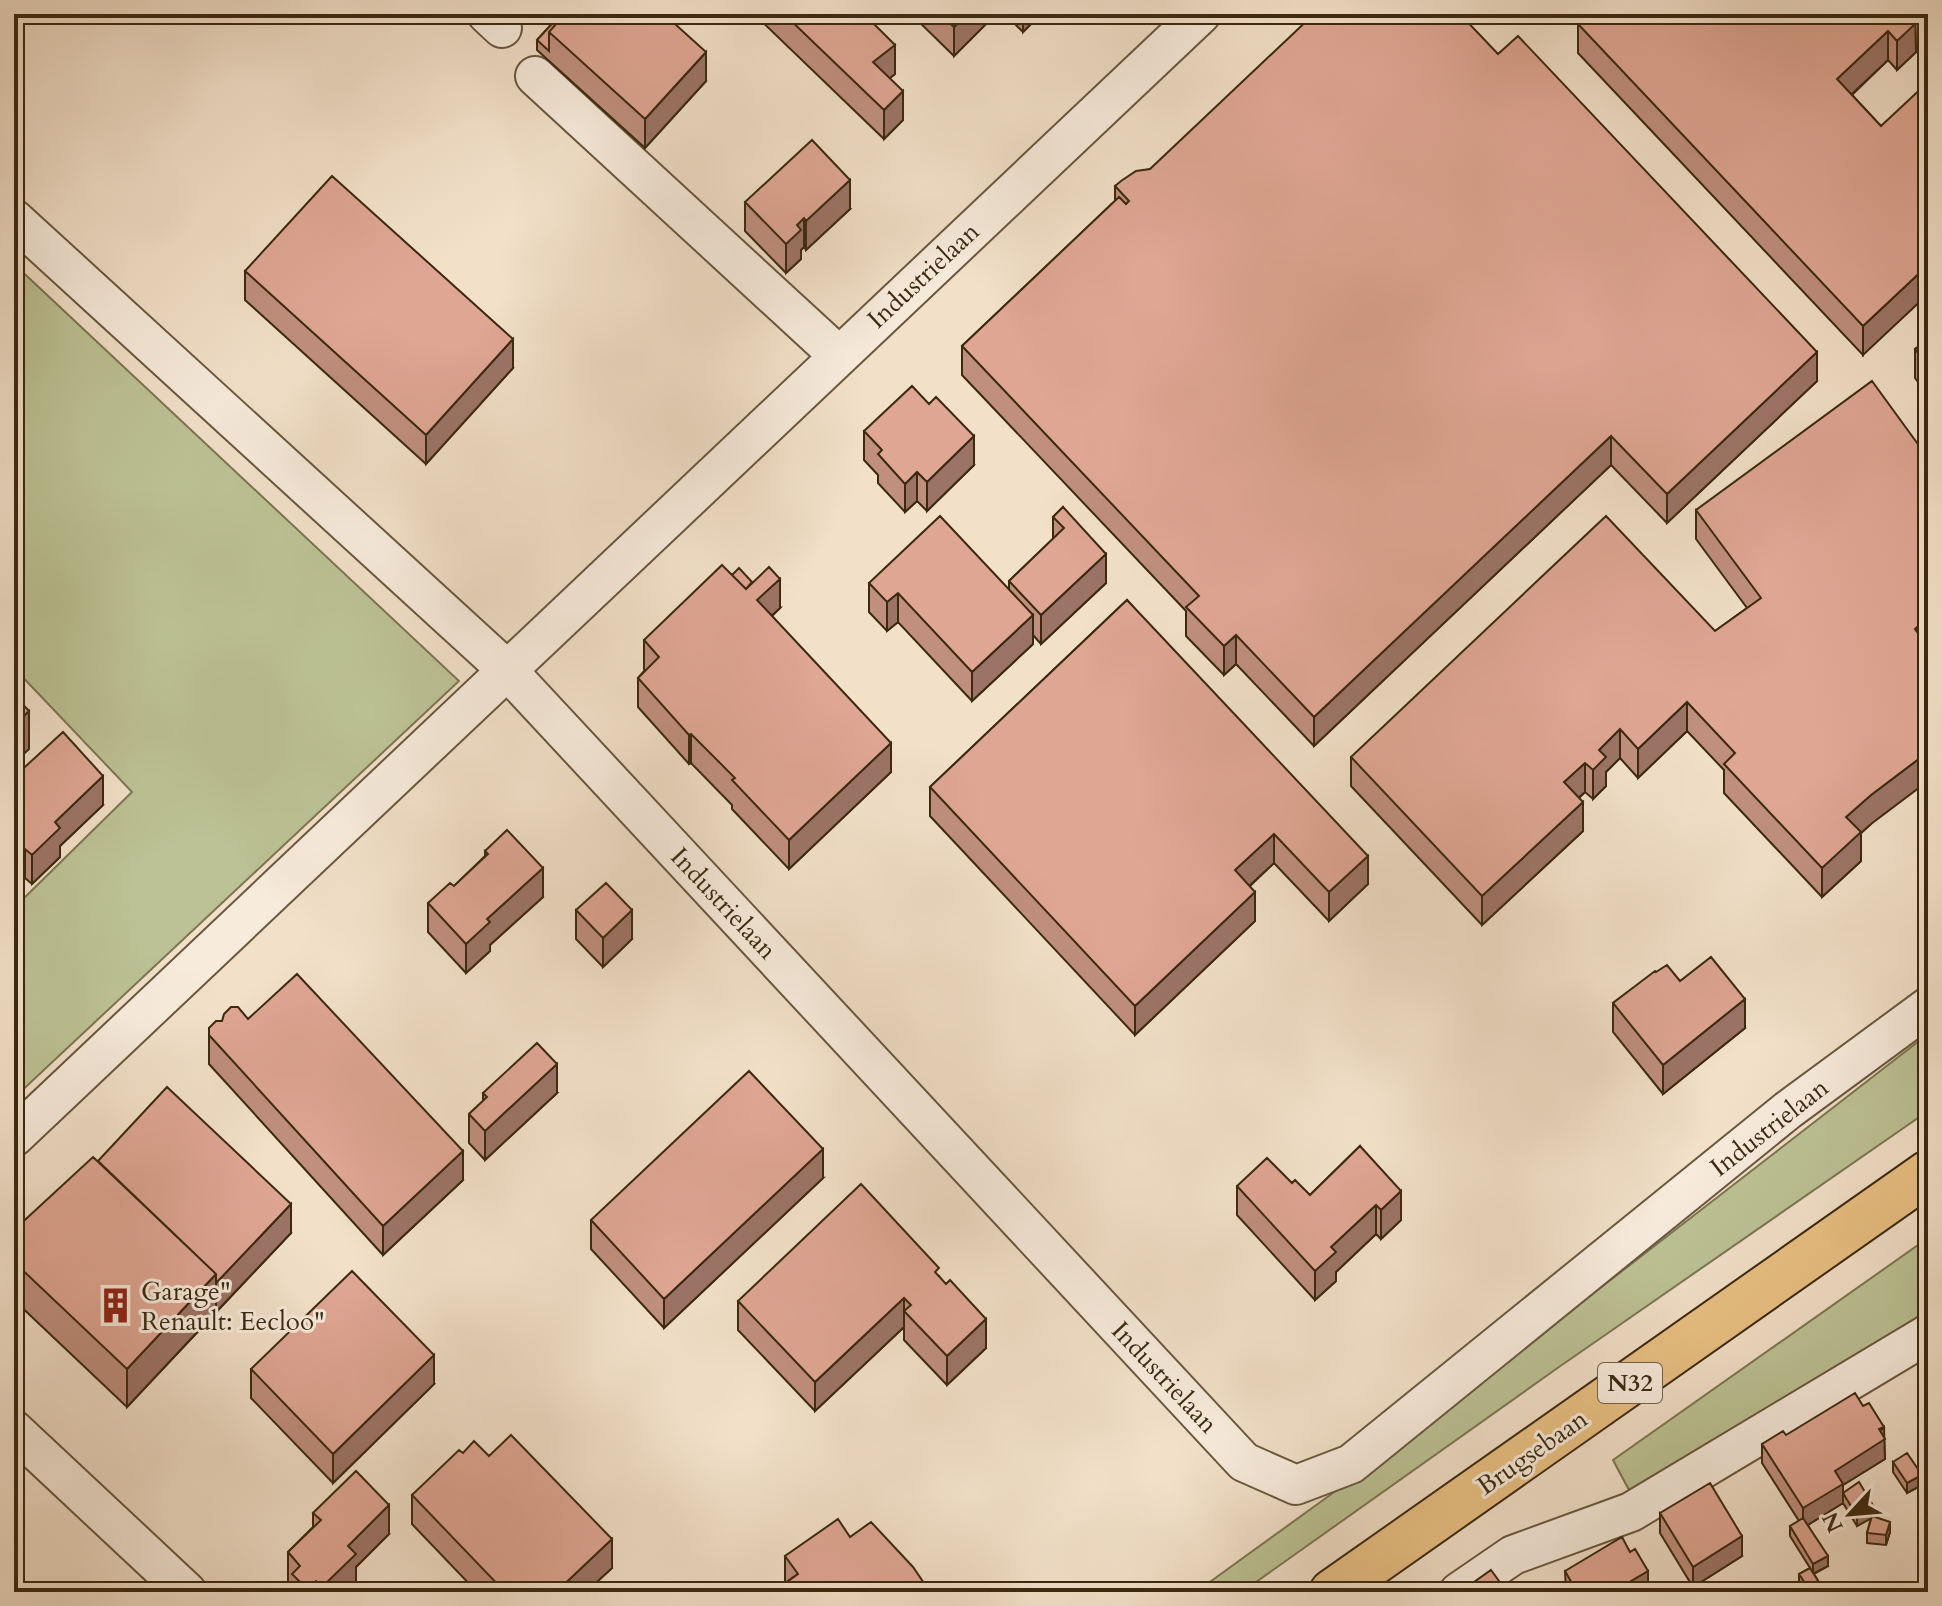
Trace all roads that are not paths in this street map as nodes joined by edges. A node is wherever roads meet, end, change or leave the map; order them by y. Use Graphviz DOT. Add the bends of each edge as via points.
graph roads {
  1 [pos="1201,14"];
  2 [pos="535,76"];
  3 [pos="14,219"];
  4 [pos="838,355"];
  5 [pos="506,669"];
  6 [pos="1928,1007"];
  7 [pos="14,1137"];
  8 [pos="1928,1173"];
  9 [pos="1928,1334"];
  10 [pos="14,1430"];
  11 [pos="187,1592"];
  12 [pos="1332,1592"];
  13 [pos="1459,1592"];
  1 -- 4 [label="street, Industrielaan"];
  2 -- 4 [label="street"];
  3 -- 5 [label="street"];
  4 -- 5 [label="street, Industrielaan"];
  5 -- 6 [label="street, Industrielaan" via="1244,1462 1296,1485 1351,1464 1788,1110"];
  5 -- 7 [label="street, Industrielaan"];
  8 -- 12 [label="main road, Brugsebaan / N32"];
  9 -- 13 [label="street" via="1631,1512 1513,1555"];
  10 -- 11 [label="street"];
}
